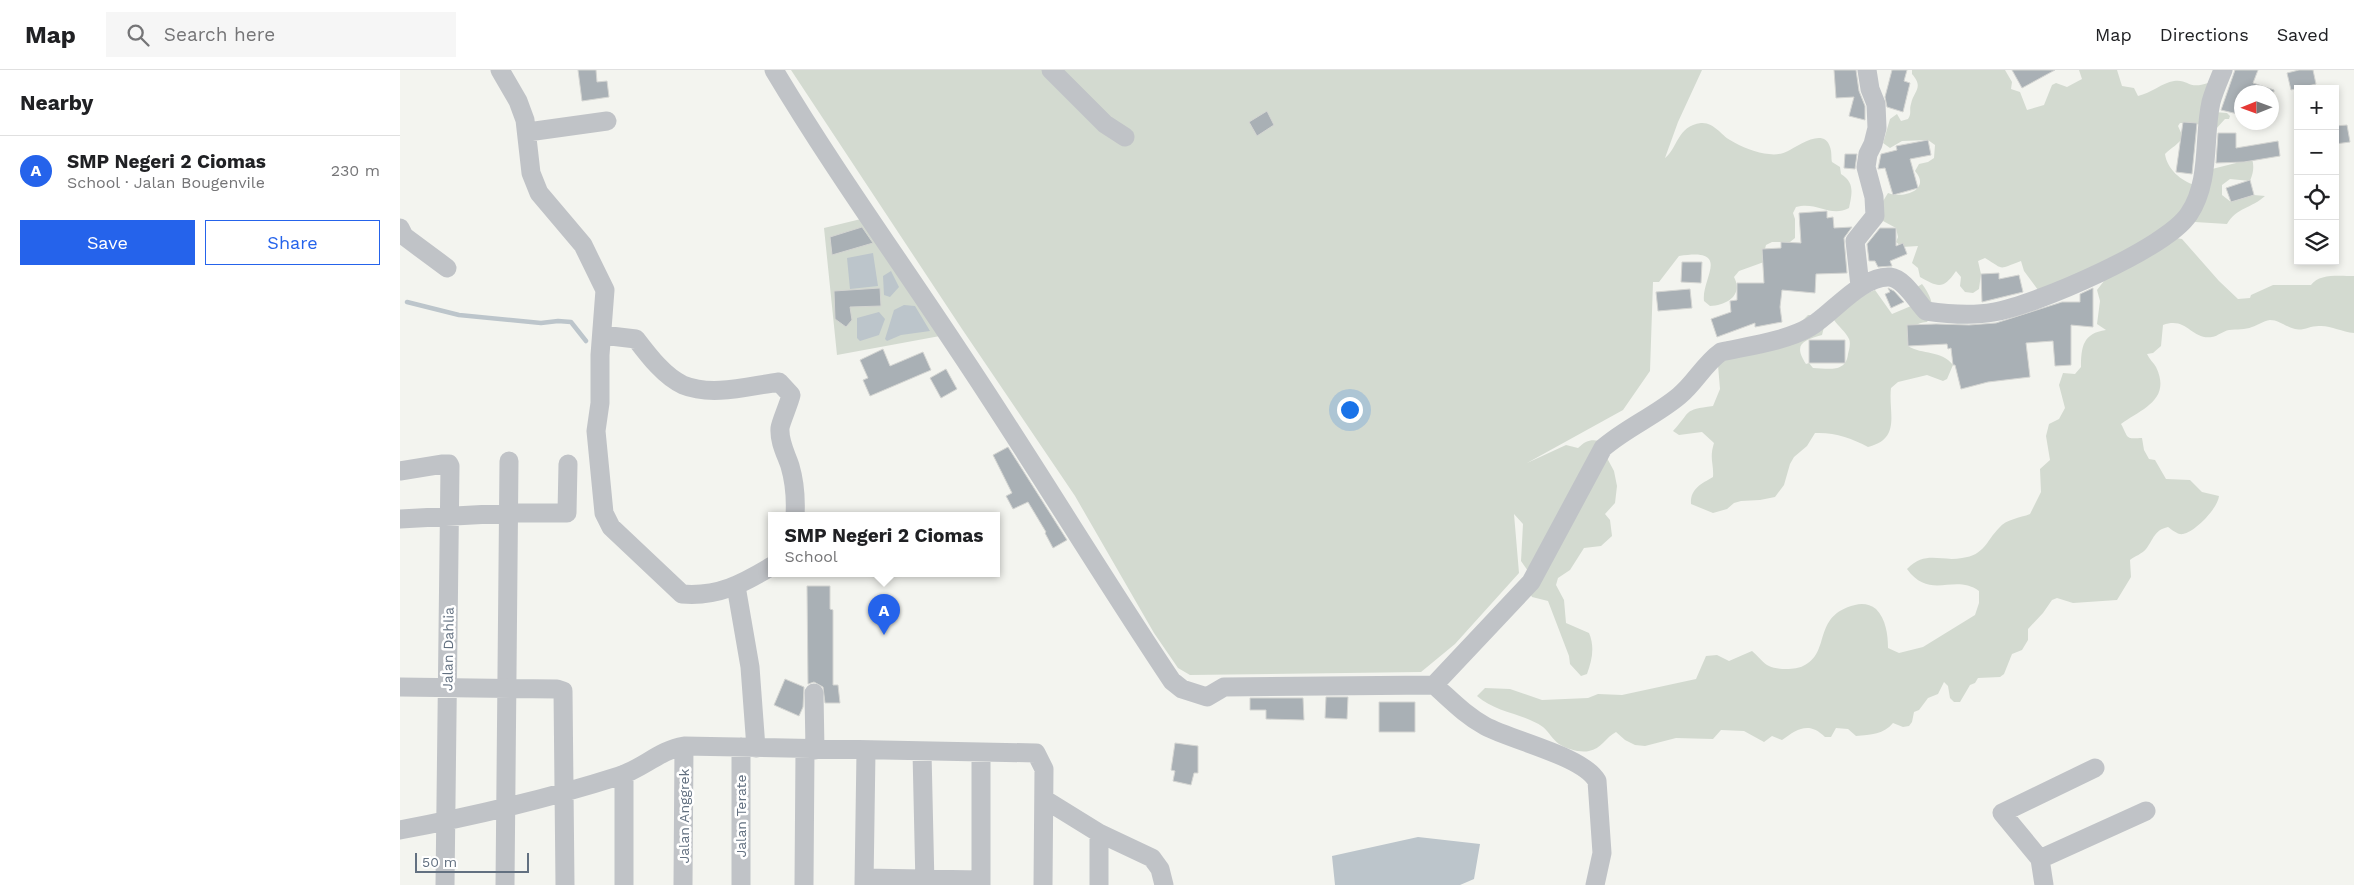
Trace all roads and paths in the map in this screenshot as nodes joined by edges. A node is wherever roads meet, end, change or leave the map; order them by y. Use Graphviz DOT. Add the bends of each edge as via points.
graph roads {
  1 [pos="500,70"];
  2 [pos="774,70"];
  3 [pos="1051,70"];
  4 [pos="1866,70"];
  5 [pos="2223,70"];
  6 [pos="607,121"];
  7 [pos="528,132"];
  8 [pos="1125,137"];
  9 [pos="400,228"];
  10 [pos="447,268"];
  11 [pos="1860,286"];
  12 [pos="602,335"];
  13 [pos="509,461"];
  14 [pos="568,464"];
  15 [pos="400,471"];
  16 [pos="795,512"];
  17 [pos="509,513"];
  18 [pos="448,516"];
  19 [pos="400,518"];
  20 [pos="768,568"];
  21 [pos="736,586"];
  22 [pos="1434,685"];
  23 [pos="400,687"];
  24 [pos="447,688"];
  25 [pos="507,689"];
  26 [pos="814,693"];
  27 [pos="684,746"];
  28 [pos="749,748"];
  29 [pos="810,750"];
  30 [pos="866,751"];
  31 [pos="922,752"];
  32 [pos="981,752"];
  33 [pos="2095,768"];
  34 [pos="624,774"];
  35 [pos="564,793"];
  36 [pos="1044,799"];
  37 [pos="506,808"];
  38 [pos="2146,811"];
  39 [pos="446,821"];
  40 [pos="400,830"];
  41 [pos="1100,833"];
  42 [pos="2040,859"];
  43 [pos="925,881"];
  44 [pos="864,882"];
  45 [pos="981,883"];
  46 [pos="445,885"];
  47 [pos="505,885"];
  48 [pos="565,885"];
  49 [pos="624,885"];
  50 [pos="683,885"];
  51 [pos="742,885"];
  52 [pos="804,885"];
  53 [pos="1043,885"];
  54 [pos="1099,885"];
  55 [pos="1164,885"];
  56 [pos="1595,885"];
  57 [pos="2044,885"];
  1 -- 7 [label="street" via="518,101"];
  2 -- 22 [label="street" via="847,187 960,351 1172,681 1182,689 1207,697 1224,688"];
  3 -- 8 [label="street" via="1105,124"];
  4 -- 11 [label="street" via="1876,104 1877,128 1866,167 1875,216 1854,241"];
  5 -- 11 [label="street" via="2212,102 2203,174 2189,215 2141,250 2062,291 1993,313 1926,311 1895,278 1888,277"];
  6 -- 7 [label="street"];
  7 -- 12 [label="street" via="530,173 539,193 583,245 605,290"];
  9 -- 10 [label="street" via="404,236"];
  11 -- 22 [label="street" via="1808,328 1721,352 1710,360 1685,392 1603,448 1531,582"];
  12 -- 16 [label="street" via="636,339 656,364 683,384 716,391 780,382 790,395 788,410 780,427 796,494"];
  12 -- 21 [label="street" via="596,431 604,513 611,527 682,594 707,595"];
  13 -- 17 [label="street"];
  14 -- 17 [label="street" via="567,513"];
  15 -- 18 [label="street, Jalan Dahlia" via="448,464"];
  17 -- 18 [label="street"];
  17 -- 25 [label="street"];
  18 -- 19 [label="street"];
  18 -- 24 [label="street, Jalan Dahlia"];
  20 -- 21 [label="street"];
  21 -- 28 [label="street, Jalan Terate" via="750,667"];
  22 -- 56 [label="street" via="1468,716 1592,773 1597,781 1602,853"];
  23 -- 24 [label="street"];
  24 -- 25 [label="street"];
  24 -- 39 [label="street, Jalan Dahlia"];
  25 -- 35 [label="street" via="562,691"];
  25 -- 37 [label="street"];
  26 -- 29 [label="street"];
  27 -- 28 [label="street"];
  27 -- 34 [label="street" via="672,748"];
  27 -- 50 [label="street, Jalan Anggrek"];
  28 -- 29 [label="street"];
  28 -- 51 [label="street, Jalan Terate"];
  29 -- 30 [label="street"];
  29 -- 52 [label="street"];
  30 -- 31 [label="street"];
  30 -- 44 [label="street"];
  31 -- 32 [label="street"];
  31 -- 43 [label="street"];
  32 -- 36 [label="street" via="1036,753 1044,769"];
  32 -- 45 [label="street"];
  33 -- 42 [label="street" via="2002,813"];
  34 -- 35 [label="street"];
  34 -- 49 [label="street"];
  35 -- 37 [label="street"];
  35 -- 48 [label="street"];
  36 -- 41 [label="street"];
  36 -- 53 [label="street"];
  37 -- 39 [label="street"];
  37 -- 47 [label="street"];
  38 -- 42 [label="street"];
  39 -- 40 [label="street"];
  39 -- 46 [label="street, Jalan Dahlia"];
  41 -- 54 [label="street"];
  41 -- 55 [label="street" via="1152,858"];
  42 -- 57 [label="street"];
  43 -- 44 [label="street"];
  43 -- 45 [label="street"];
}
